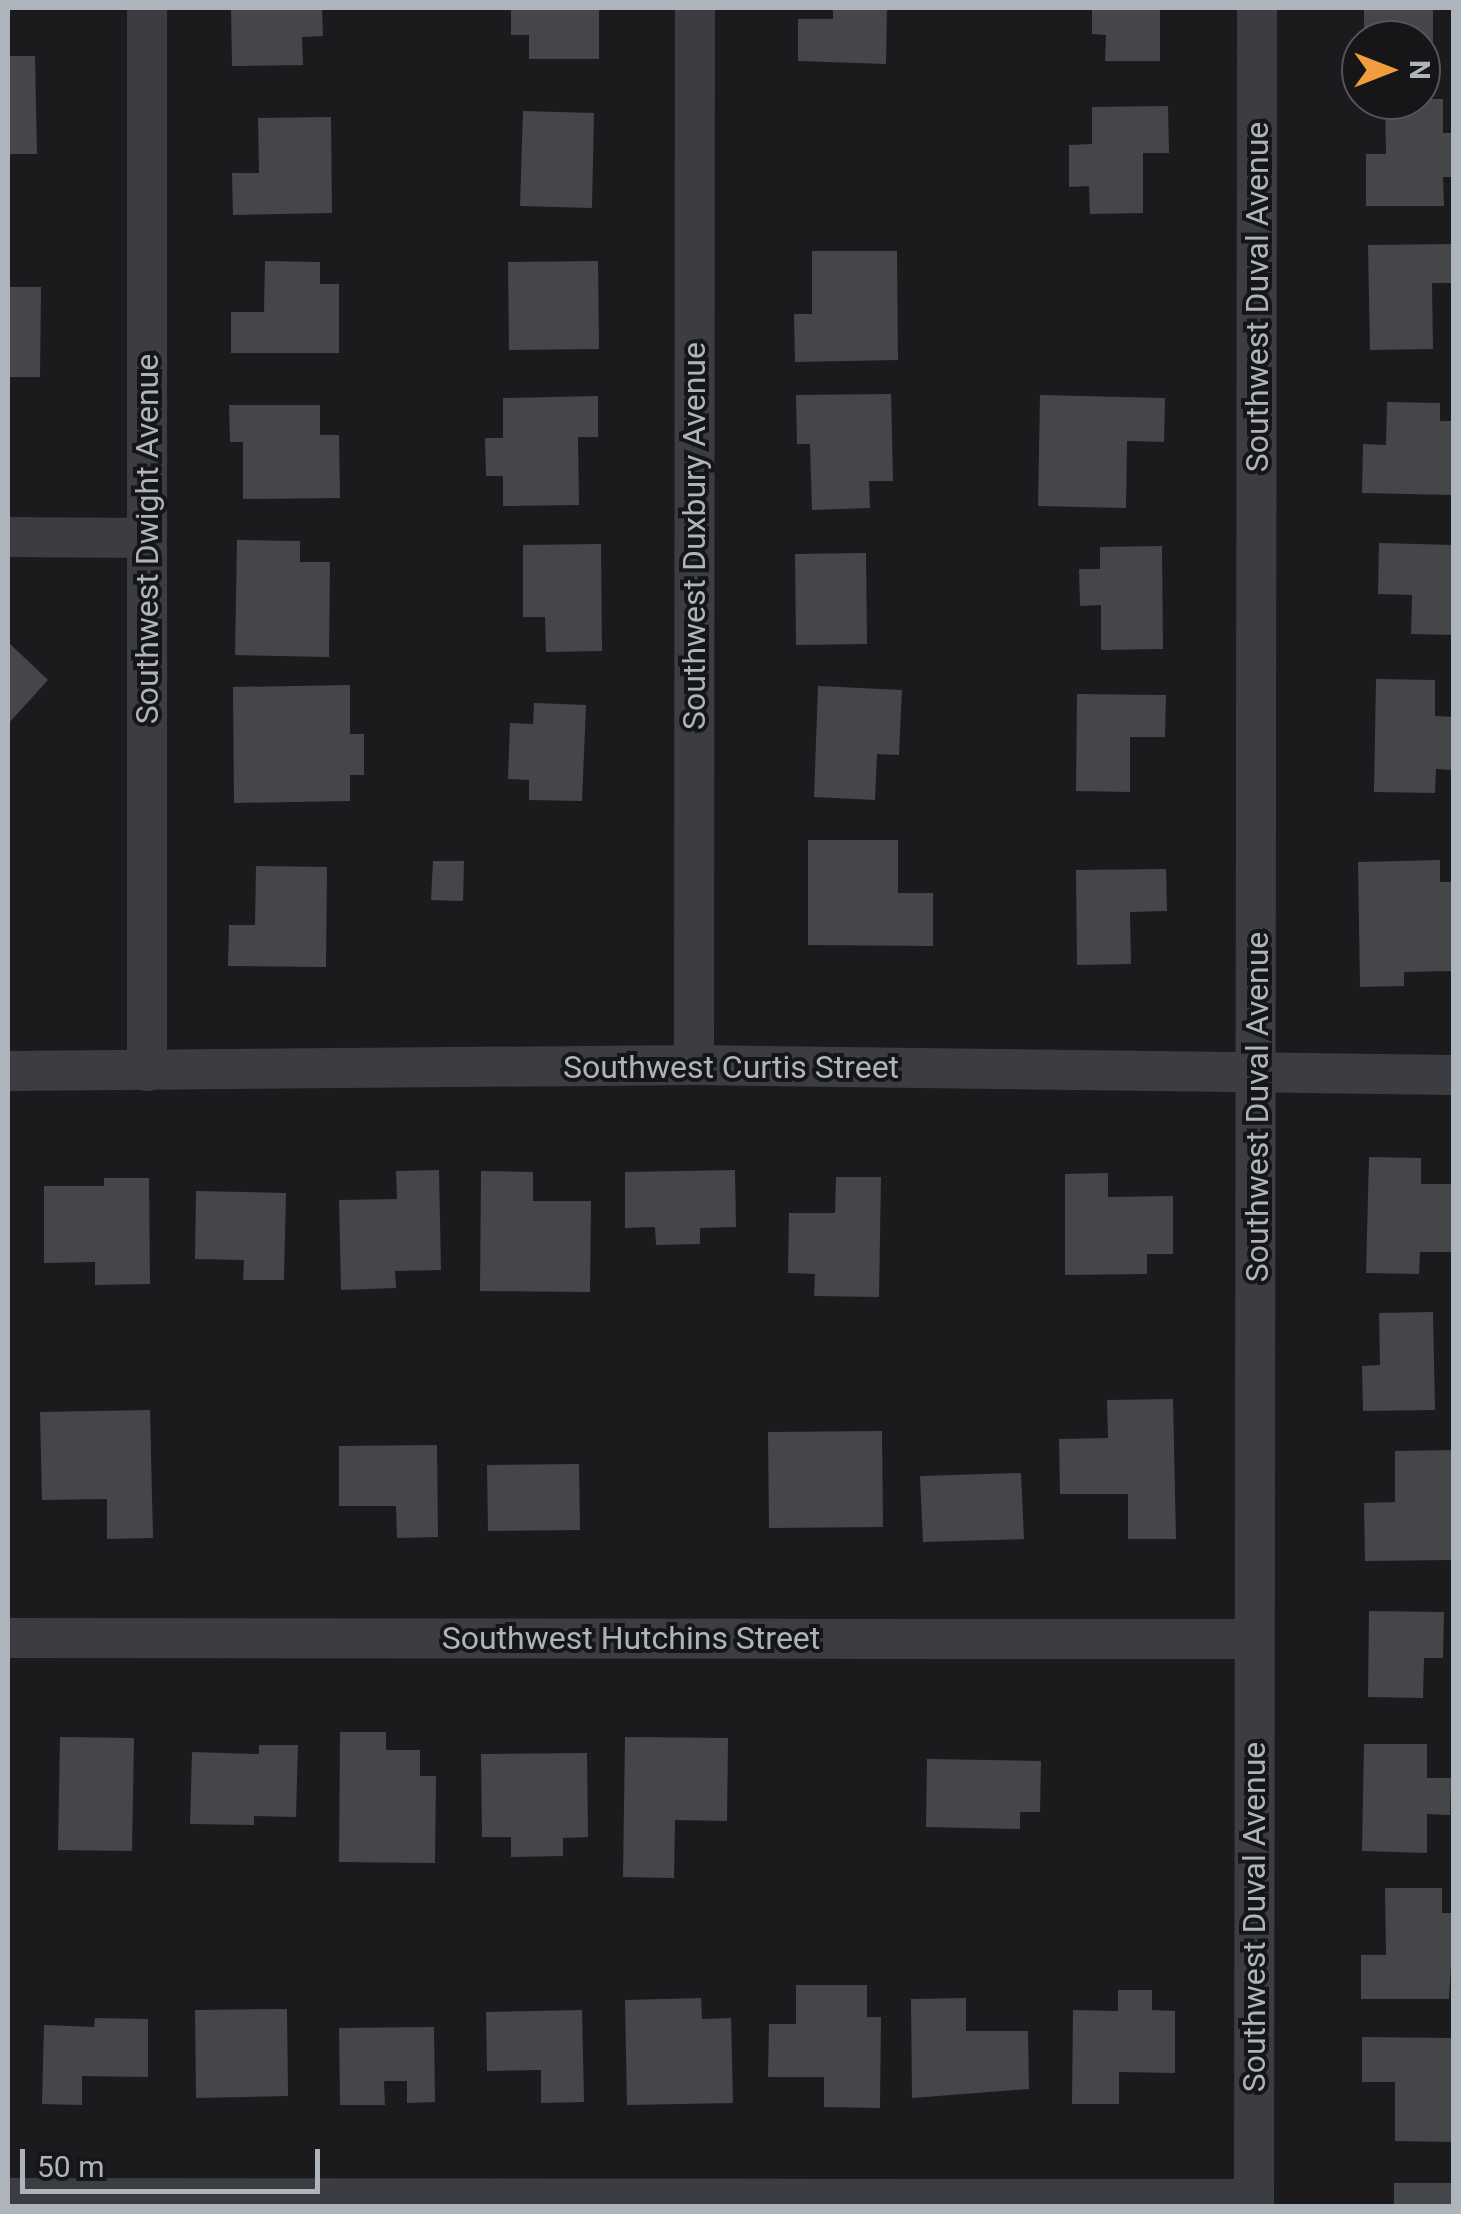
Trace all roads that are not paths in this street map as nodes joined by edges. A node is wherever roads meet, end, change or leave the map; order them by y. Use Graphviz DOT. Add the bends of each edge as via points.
graph roads {
  1 [pos="147,8"];
  2 [pos="695,8"];
  3 [pos="1257,8"];
  4 [pos="8,536"];
  5 [pos="147,538"];
  6 [pos="694,1065"];
  7 [pos="8,1071"];
  8 [pos="147,1071"];
  9 [pos="1258,1074"];
  10 [pos="1454,1075"];
  11 [pos="8,1638"];
  12 [pos="1254,1639"];
  13 [pos="8,2198"];
  14 [pos="1254,2203"];
  1 -- 5 [label="street, Southwest Dwight Avenue"];
  2 -- 6 [label="street, Southwest Duxbury Avenue"];
  3 -- 9 [label="street, Southwest Duval Avenue"];
  4 -- 5 [label="street"];
  5 -- 8 [label="street, Southwest Dwight Avenue"];
  6 -- 8 [label="street, Southwest Curtis Street"];
  6 -- 9 [label="street, Southwest Curtis Street"];
  7 -- 8 [label="street, Southwest Curtis Street"];
  9 -- 10 [label="street, Southwest Curtis Street"];
  9 -- 12 [label="street, Southwest Duval Avenue"];
  11 -- 12 [label="street, Southwest Hutchins Street"];
  12 -- 14 [label="street, Southwest Duval Avenue"];
  13 -- 14 [label="street"];
}
